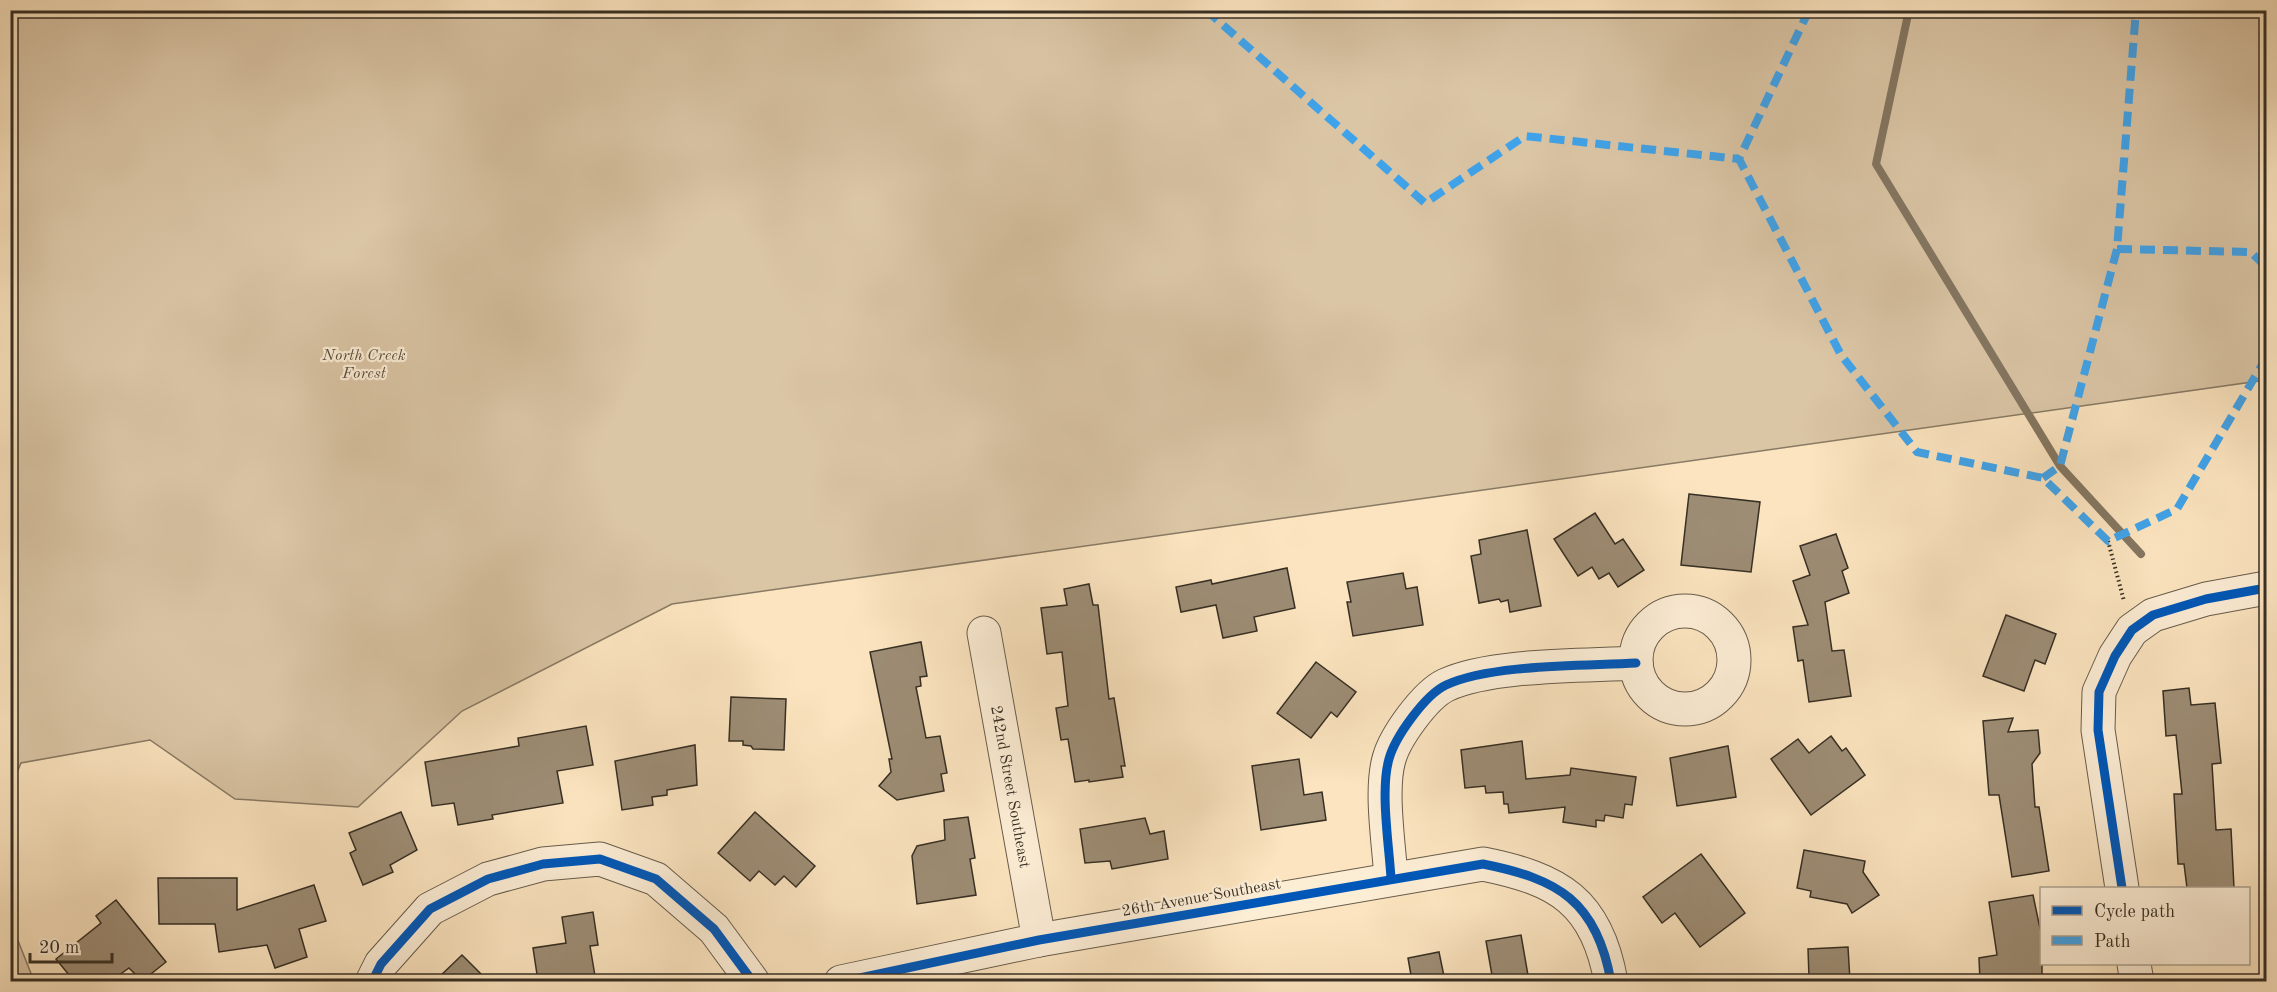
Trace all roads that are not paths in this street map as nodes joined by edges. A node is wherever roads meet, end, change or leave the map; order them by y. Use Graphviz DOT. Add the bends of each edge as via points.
graph roads {
  1 [pos="2266,588"];
  2 [pos="984,633"];
  3 [pos="1636,663"];
  4 [pos="1391,878"];
  5 [pos="2122,887"];
  6 [pos="1039,940"];
  7 [pos="2134,965"];
  8 [pos="372,981"];
  9 [pos="753,981"];
  10 [pos="841,981"];
  11 [pos="1611,981"];
  12 [pos="2137,981"];
  1 -- 5 [label="street" via="2206,599 2143,623 2115,656 2099,692 2098,730"];
  2 -- 6 [label="street, 242nd Street Southeast"];
  3 -- 4 [label="street" via="1487,672 1445,685 1421,706 1389,760 1386,801"];
  4 -- 6 [label="street, 26th Avenue Southeast"];
  4 -- 11 [label="street, 26th Avenue Southeast" via="1483,864 1525,872 1564,892 1590,919 1606,954"];
  6 -- 10 [label="street, 26th Avenue Southeast"];
  7 -- 12 [label="street"];
  8 -- 9 [label="street" via="381,964 430,909 488,879 543,864 600,859 656,879 714,929"];
}
